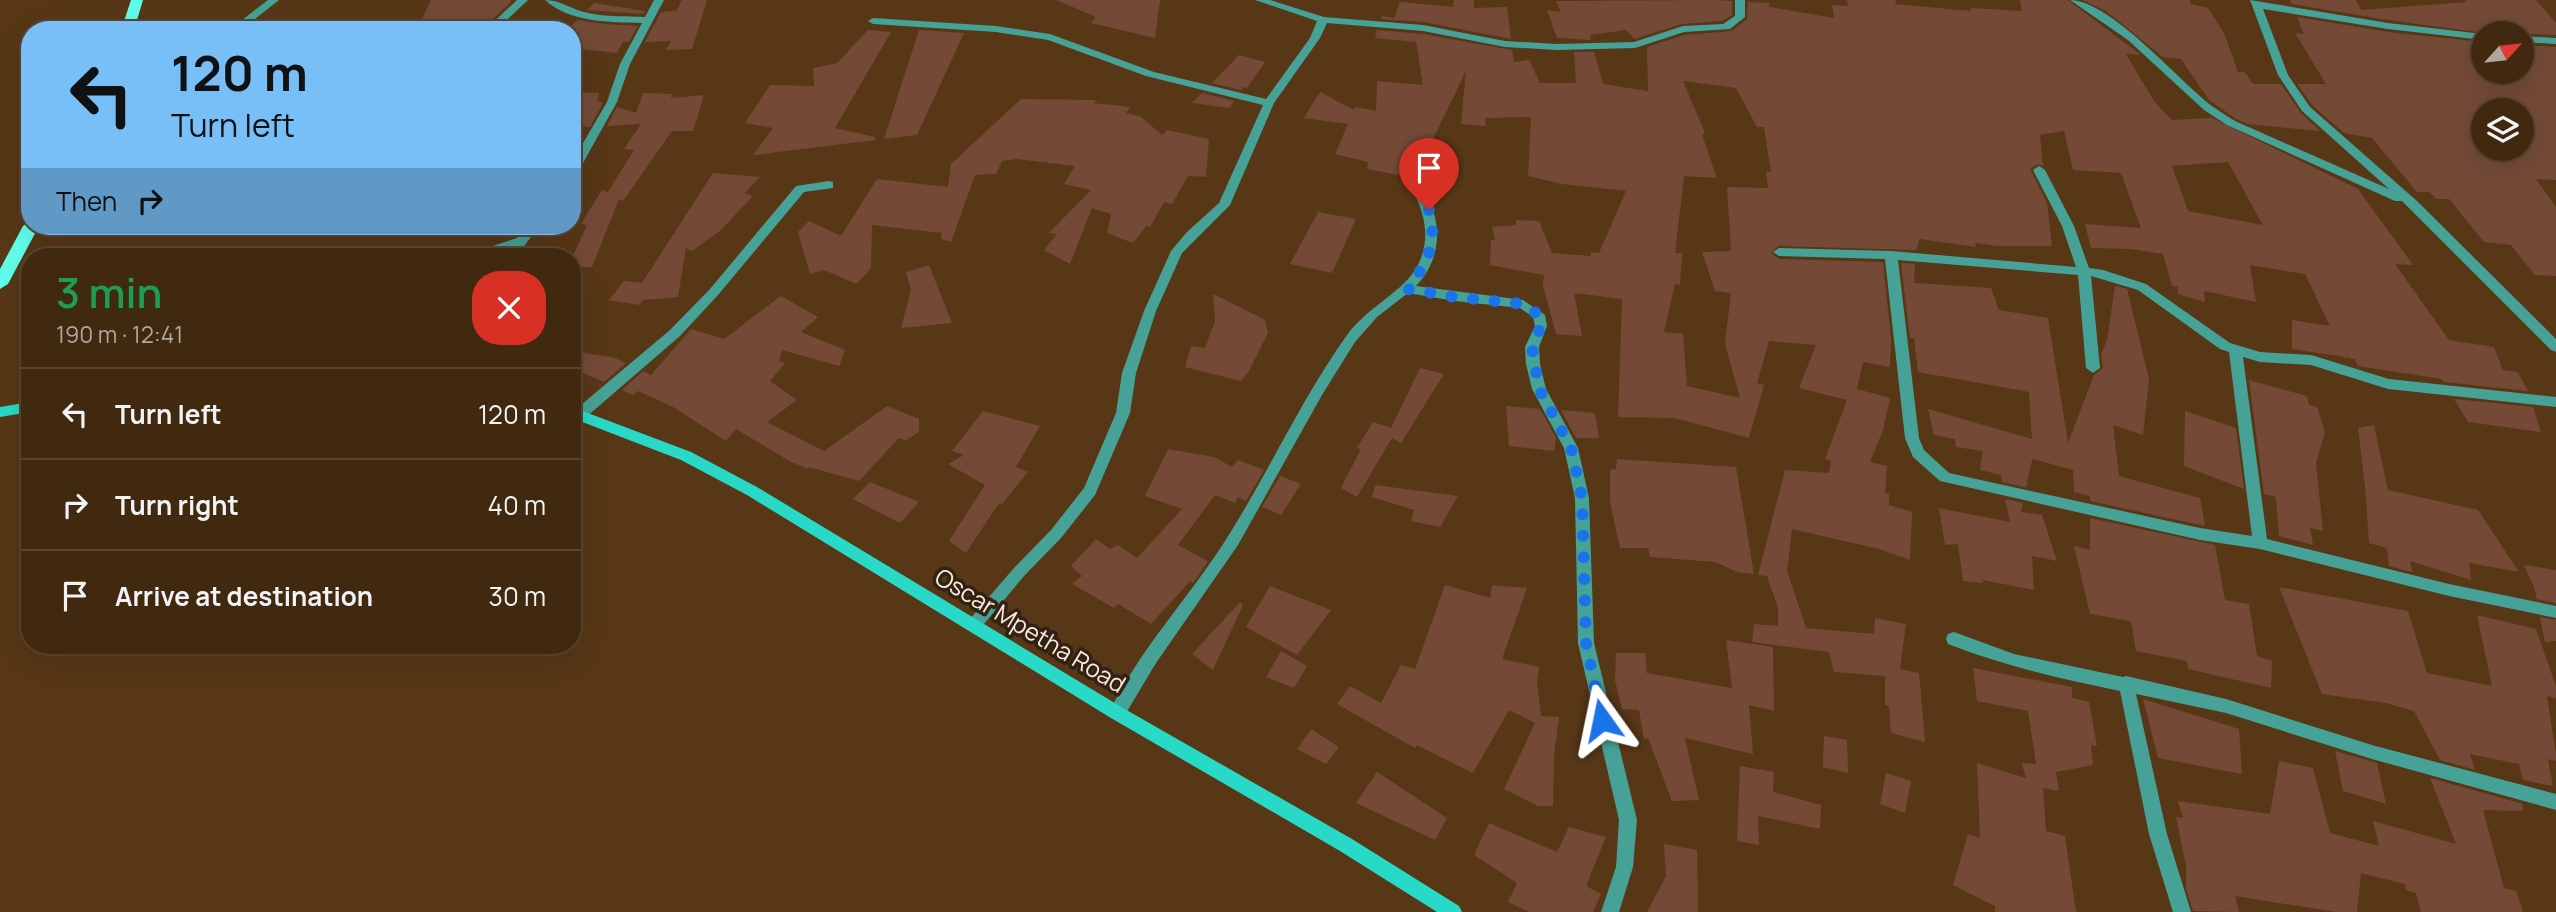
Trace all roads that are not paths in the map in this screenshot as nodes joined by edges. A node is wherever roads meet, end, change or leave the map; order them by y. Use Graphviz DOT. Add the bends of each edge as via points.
graph roads {
  1 [pos="137,0"];
  2 [pos="274,0"];
  3 [pos="523,0"];
  4 [pos="550,0"];
  5 [pos="659,0"];
  6 [pos="1261,0"];
  7 [pos="1740,0"];
  8 [pos="2075,0"];
  9 [pos="2256,2"];
  10 [pos="649,20"];
  11 [pos="1323,20"];
  12 [pos="130,21"];
  13 [pos="246,21"];
  14 [pos="499,21"];
  15 [pos="873,21"];
  16 [pos="2471,36"];
  17 [pos="2534,40"];
  18 [pos="2556,41"];
  19 [pos="1269,103"];
  20 [pos="581,156"];
  21 [pos="2039,170"];
  22 [pos="829,185"];
  23 [pos="1418,188"];
  24 [pos="2413,204"];
  25 [pos="26,235"];
  26 [pos="525,235"];
  27 [pos="519,242"];
  28 [pos="501,248"];
  29 [pos="515,248"];
  30 [pos="1779,252"];
  31 [pos="1891,255"];
  32 [pos="2084,271"];
  33 [pos="0,284"];
  34 [pos="1408,289"];
  35 [pos="2556,347"];
  36 [pos="2235,349"];
  37 [pos="2093,368"];
  38 [pos="2556,402"];
  39 [pos="21,408"];
  40 [pos="581,409"];
  41 [pos="0,412"];
  42 [pos="581,415"];
  43 [pos="2260,543"];
  44 [pos="2556,612"];
  45 [pos="974,625"];
  46 [pos="1954,639"];
  47 [pos="2126,683"];
  48 [pos="1117,713"];
  49 [pos="2556,802"];
  50 [pos="1453,912"];
  51 [pos="1609,912"];
  52 [pos="2182,912"];
  1 -- 12 [label="main road"];
  2 -- 13 [label="street"];
  3 -- 14 [label="street"];
  4 -- 10 [label="street" via="593,18"];
  5 -- 10 [label="street"];
  6 -- 11 [label="street"];
  7 -- 11 [label="street" via="1740,17 1726,27 1683,29 1635,45 1528,47 1423,28"];
  8 -- 24 [label="street" via="2132,38 2208,108 2231,123"];
  9 -- 16 [label="street"];
  9 -- 24 [label="street" via="2283,75 2305,109"];
  10 -- 20 [label="street" via="625,64 612,102"];
  11 -- 19 [label="street"];
  15 -- 19 [label="street" via="1050,37 1150,74"];
  17 -- 18 [label="street"];
  19 -- 45 [label="street" via="1224,205 1177,251 1150,311 1129,373 1123,413 1090,491"];
  21 -- 32 [label="street" via="2068,226"];
  22 -- 40 [label="street" via="800,189 675,333"];
  23 -- 34 [label="street" via="1434,230 1423,267"];
  24 -- 35 [label="street"];
  25 -- 33 [label="main road"];
  26 -- 27 [label="street"];
  27 -- 28 [label="street"];
  27 -- 29 [label="street"];
  30 -- 31 [label="street"];
  31 -- 32 [label="street"];
  31 -- 43 [label="street" via="1912,438 1930,467 1968,484"];
  32 -- 36 [label="street" via="2141,287"];
  32 -- 37 [label="street"];
  34 -- 48 [label="street" via="1375,311 1351,339 1310,400 1233,541"];
  34 -- 51 [label="street" via="1523,304 1539,315 1533,364 1539,389 1571,448 1582,498 1586,643 1628,820 1624,876"];
  36 -- 38 [label="street" via="2260,357 2311,360 2388,384"];
  36 -- 43 [label="street"];
  39 -- 41 [label="street"];
  42 -- 45 [label="street, Oscar Mpetha Road" via="686,456 752,491"];
  43 -- 44 [label="street"];
  45 -- 48 [label="street, Oscar Mpetha Road"];
  46 -- 47 [label="street" via="1998,657"];
  47 -- 49 [label="street" via="2269,717 2370,751"];
  47 -- 52 [label="street" via="2158,834"];
  48 -- 50 [label="street, Oscar Mpetha Road"];
}
